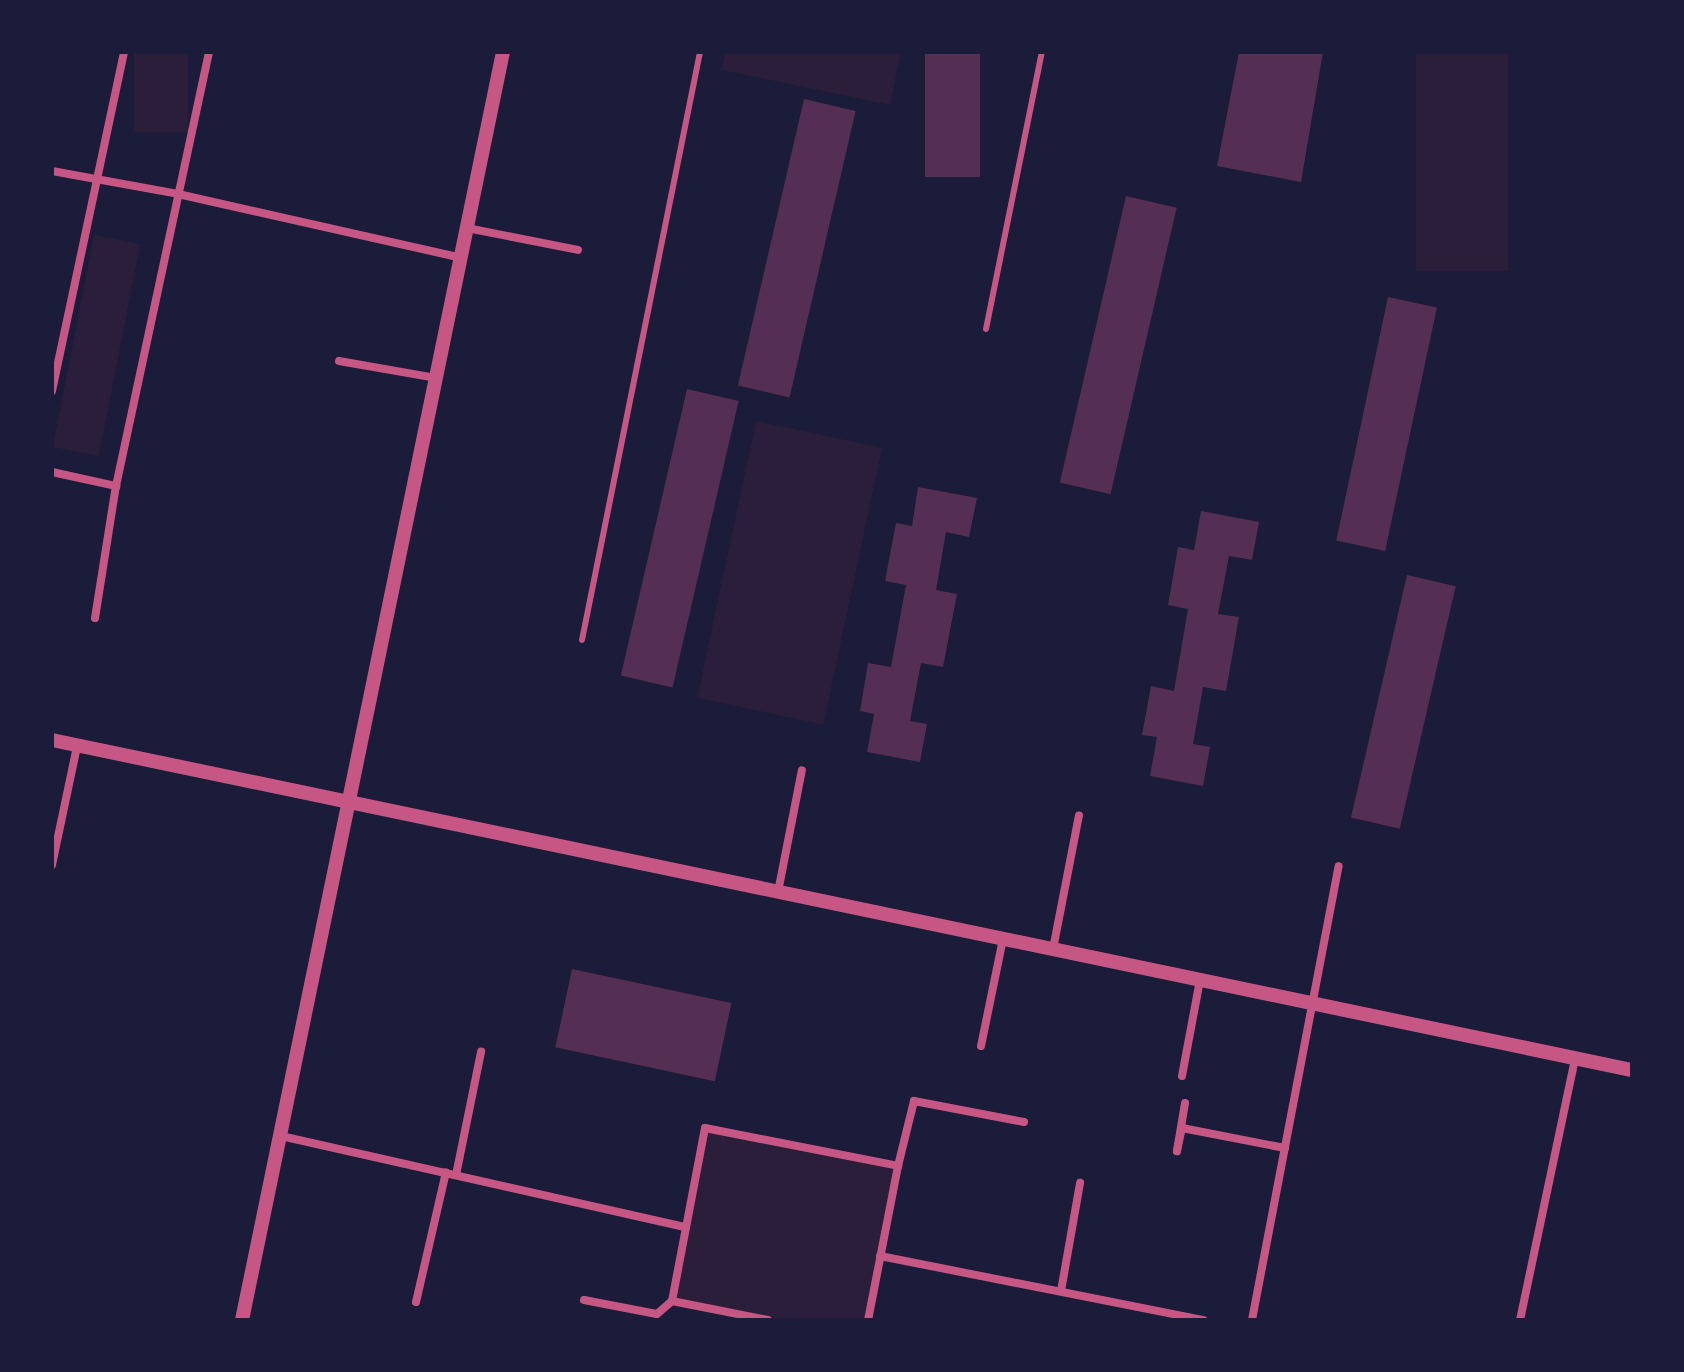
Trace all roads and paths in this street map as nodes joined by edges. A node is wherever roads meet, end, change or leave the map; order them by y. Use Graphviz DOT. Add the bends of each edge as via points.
graph roads {
  1 [pos="124,52"];
  2 [pos="209,52"];
  3 [pos="502,52"];
  4 [pos="700,52"];
  5 [pos="1042,52"];
  6 [pos="52,171"];
  7 [pos="97,180"];
  8 [pos="178,194"];
  9 [pos="467,228"];
  10 [pos="578,250"];
  11 [pos="461,258"];
  12 [pos="986,329"];
  13 [pos="339,361"];
  14 [pos="436,378"];
  15 [pos="52,391"];
  16 [pos="52,472"];
  17 [pos="116,486"];
  18 [pos="95,618"];
  19 [pos="582,640"];
  20 [pos="52,740"];
  21 [pos="77,746"];
  22 [pos="802,770"];
  23 [pos="348,802"];
  24 [pos="1079,815"];
  25 [pos="52,865"];
  26 [pos="1339,866"];
  27 [pos="778,892"];
  28 [pos="1003,939"];
  29 [pos="1053,949"];
  30 [pos="1200,980"];
  31 [pos="1313,1003"];
  32 [pos="981,1046"];
  33 [pos="481,1052"];
  34 [pos="1575,1058"];
  35 [pos="1632,1070"];
  36 [pos="1182,1076"];
  37 [pos="1185,1103"];
  38 [pos="1024,1122"];
  39 [pos="281,1136"];
  40 [pos="1285,1148"];
  41 [pos="898,1166"];
  42 [pos="446,1172"];
  43 [pos="456,1175"];
  44 [pos="1080,1183"];
  45 [pos="686,1227"];
  46 [pos="880,1256"];
  47 [pos="1061,1291"];
  48 [pos="584,1300"];
  49 [pos="672,1301"];
  50 [pos="416,1302"];
  51 [pos="242,1320"];
  52 [pos="768,1320"];
  53 [pos="868,1320"];
  54 [pos="1204,1320"];
  55 [pos="1252,1320"];
  56 [pos="1520,1320"];
  1 -- 7 [label="street"];
  2 -- 8 [label="street"];
  3 -- 9 [label="street"];
  4 -- 19 [label="lane"];
  5 -- 12 [label="lane"];
  6 -- 7 [label="street"];
  7 -- 8 [label="street"];
  7 -- 15 [label="street"];
  8 -- 11 [label="street"];
  8 -- 17 [label="street"];
  9 -- 10 [label="street"];
  9 -- 11 [label="street"];
  11 -- 14 [label="street"];
  13 -- 14 [label="street"];
  14 -- 23 [label="street"];
  16 -- 17 [label="street"];
  17 -- 18 [label="street"];
  20 -- 21 [label="street"];
  21 -- 23 [label="street"];
  21 -- 25 [label="street"];
  22 -- 27 [label="street"];
  23 -- 27 [label="street"];
  23 -- 39 [label="street"];
  24 -- 29 [label="street"];
  26 -- 31 [label="street"];
  27 -- 28 [label="street"];
  28 -- 29 [label="street"];
  28 -- 32 [label="street"];
  29 -- 30 [label="street"];
  30 -- 31 [label="street"];
  30 -- 36 [label="street"];
  31 -- 34 [label="street"];
  31 -- 40 [label="street"];
  33 -- 43 [label="street"];
  34 -- 35 [label="street"];
  34 -- 56 [label="street"];
  37 -- 40 [label="street" via="1177,1151 1182,1128"];
  38 -- 41 [label="street" via="914,1101"];
  39 -- 42 [label="street"];
  39 -- 51 [label="street"];
  40 -- 55 [label="street"];
  41 -- 45 [label="street" via="705,1128"];
  41 -- 46 [label="street"];
  42 -- 43 [label="street"];
  42 -- 50 [label="street"];
  43 -- 45 [label="street"];
  44 -- 47 [label="street"];
  45 -- 49 [label="street"];
  46 -- 47 [label="street"];
  46 -- 53 [label="street"];
  47 -- 54 [label="street"];
  48 -- 49 [label="street" via="657,1314"];
  49 -- 52 [label="street"];
}
